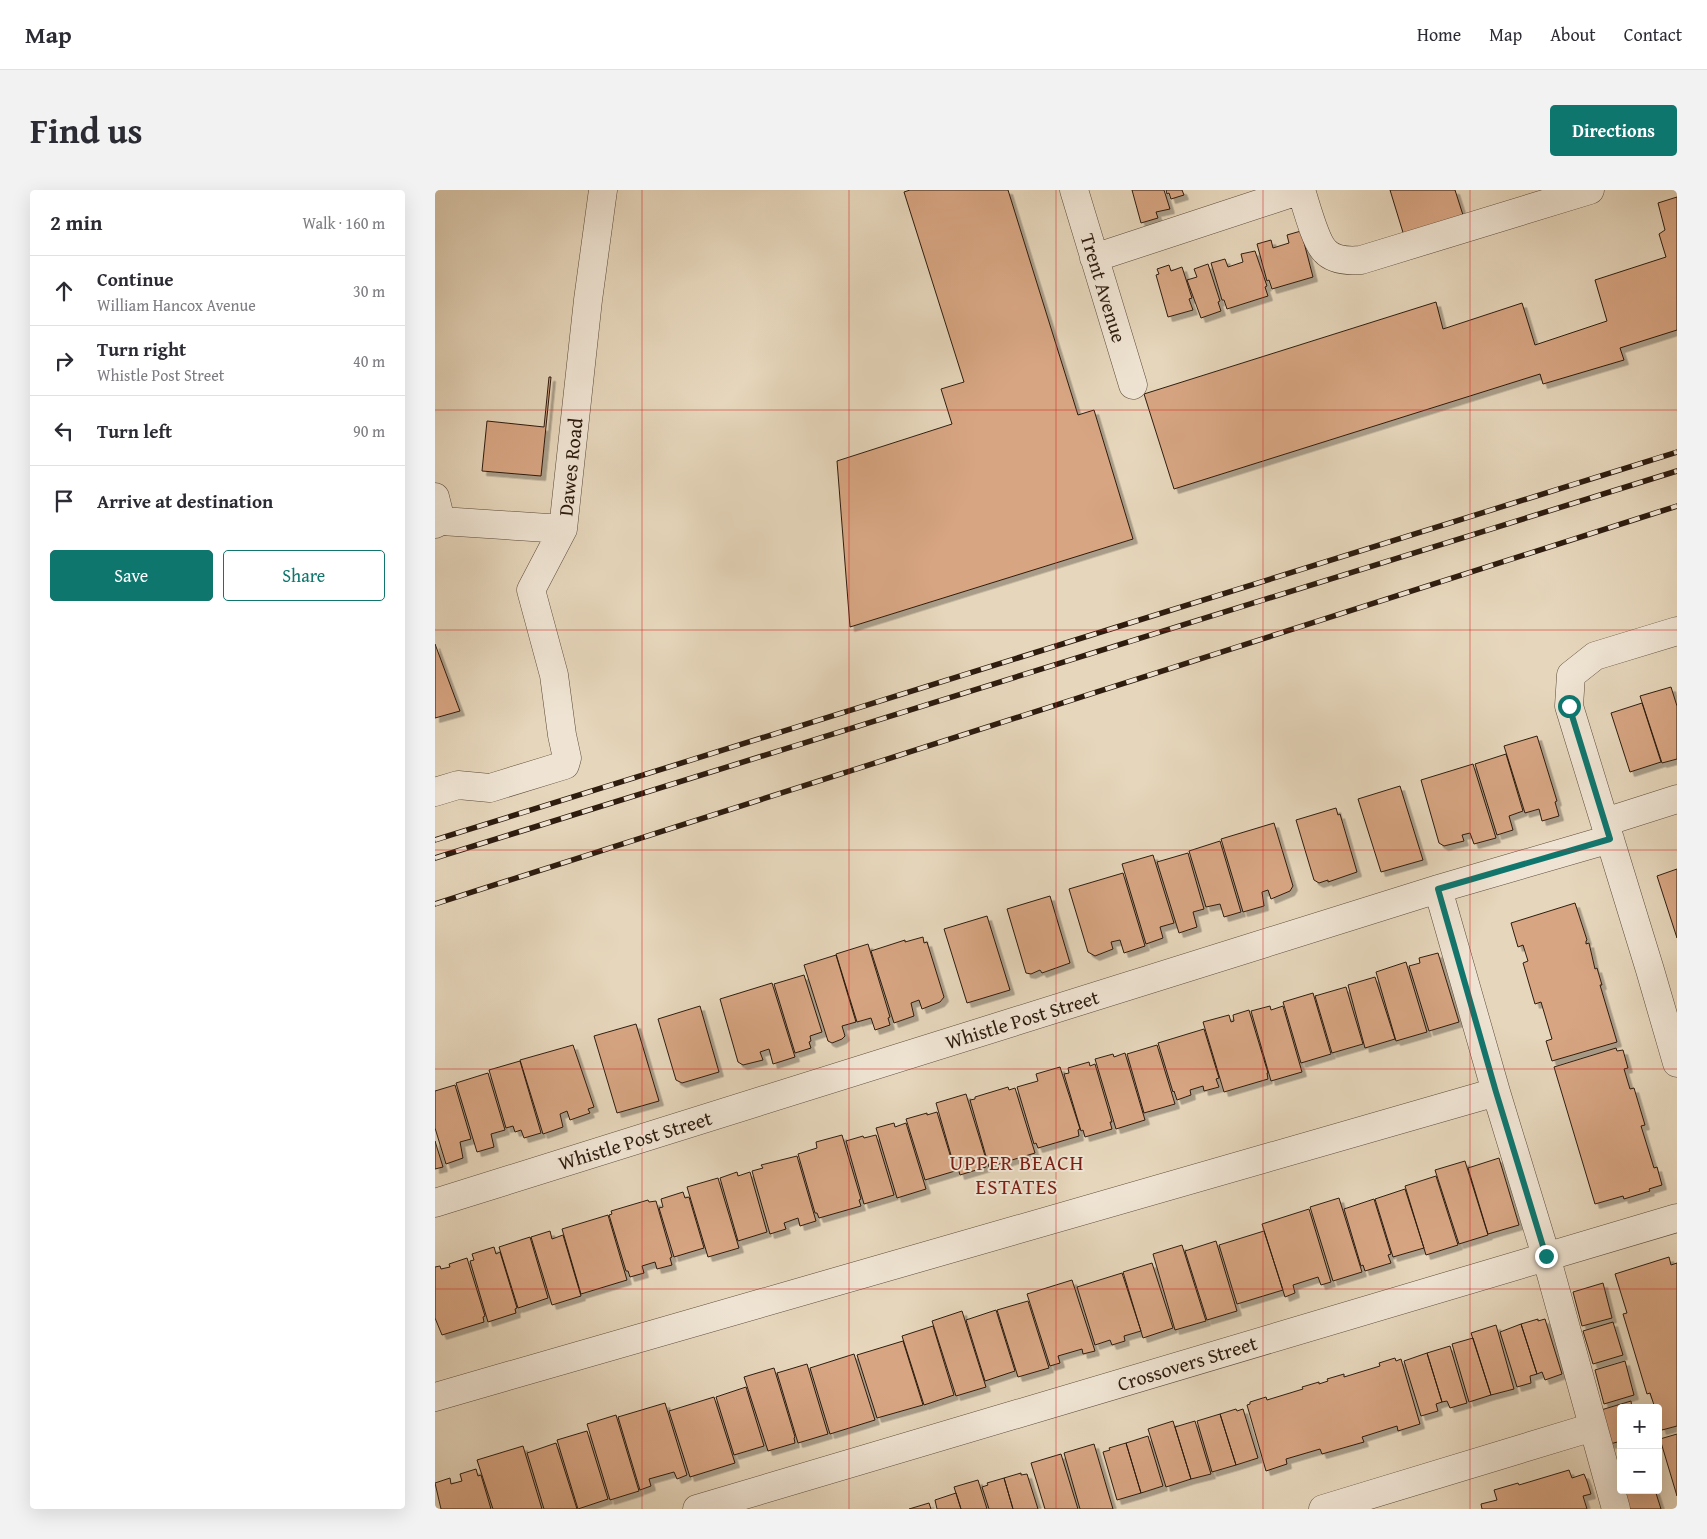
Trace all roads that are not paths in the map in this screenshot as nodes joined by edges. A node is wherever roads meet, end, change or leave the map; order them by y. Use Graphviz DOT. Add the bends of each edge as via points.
graph roads {
  1 [pos="603,190"];
  2 [pos="1075,190"];
  3 [pos="1301,190"];
  4 [pos="1590,190"];
  5 [pos="1531,199"];
  6 [pos="1094,258"];
  7 [pos="1133,386"];
  8 [pos="437,514"];
  9 [pos="563,529"];
  10 [pos="1677,631"];
  11 [pos="435,792"];
  12 [pos="1677,799"];
  13 [pos="1607,830"];
  14 [pos="1438,889"];
  15 [pos="1677,1063"];
  16 [pos="1496,1092"];
  17 [pos="435,1203"];
  18 [pos="1677,1218"];
  19 [pos="1546,1256"];
  20 [pos="435,1397"];
  21 [pos="1593,1427"];
  22 [pos="697,1509"];
  23 [pos="1323,1509"];
  24 [pos="1616,1509"];
  1 -- 9 [label="street, Dawes Road"];
  2 -- 6 [label="street, Trent Avenue"];
  3 -- 5 [label="street" via="1324,251 1347,261 1361,260"];
  3 -- 6 [label="street"];
  4 -- 5 [label="street"];
  6 -- 7 [label="street, Trent Avenue"];
  8 -- 9 [label="street"];
  9 -- 11 [label="street, Dawes Road" via="531,590 554,675 567,758 565,765 490,788 457,785"];
  10 -- 13 [label="street" via="1595,656 1571,675 1569,706"];
  12 -- 13 [label="street, Whistle Post Street"];
  13 -- 14 [label="street, Whistle Post Street"];
  13 -- 15 [label="street"];
  14 -- 16 [label="street"];
  14 -- 17 [label="street, Whistle Post Street"];
  16 -- 19 [label="street"];
  16 -- 20 [label="street"];
  18 -- 19 [label="street, Crossovers Street"];
  19 -- 21 [label="street"];
  19 -- 22 [label="street, Crossovers Street"];
  21 -- 23 [label="street"];
  21 -- 24 [label="street"];
}
